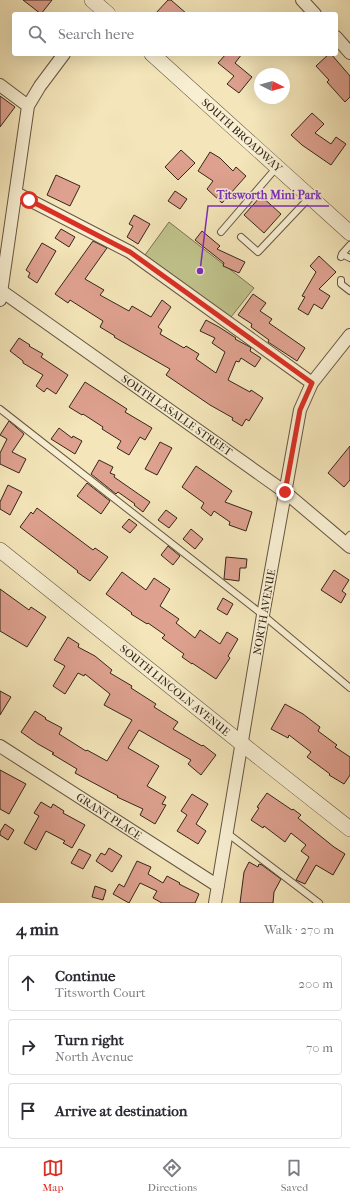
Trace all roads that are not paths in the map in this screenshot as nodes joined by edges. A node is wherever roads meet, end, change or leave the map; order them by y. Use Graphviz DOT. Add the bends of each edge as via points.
graph roads {
  1 [pos="302,0"];
  2 [pos="313,12"];
  3 [pos="338,39"];
  4 [pos="350,53"];
  5 [pos="62,56"];
  6 [pos="154,56"];
  7 [pos="0,85"];
  8 [pos="28,106"];
  9 [pos="277,167"];
  10 [pos="16,193"];
  11 [pos="310,197"];
  12 [pos="220,232"];
  13 [pos="350,233"];
  14 [pos="241,237"];
  15 [pos="350,245"];
  16 [pos="350,258"];
  17 [pos="341,280"];
  18 [pos="350,291"];
  19 [pos="1,294"];
  20 [pos="350,335"];
  21 [pos="312,383"];
  22 [pos="0,409"];
  23 [pos="285,492"];
  24 [pos="348,541"];
  25 [pos="0,550"];
  26 [pos="263,615"];
  27 [pos="350,688"];
  28 [pos="242,744"];
  29 [pos="0,746"];
  30 [pos="350,829"];
  31 [pos="227,833"];
  32 [pos="218,886"];
  33 [pos="215,903"];
  34 [pos="319,903"];
  1 -- 2 [label="street"];
  3 -- 4 [label="street"];
  5 -- 8 [label="street"];
  6 -- 9 [label="street, SOUTH BROADWAY"];
  7 -- 8 [label="street"];
  8 -- 10 [label="street"];
  9 -- 11 [label="street, SOUTH BROADWAY"];
  9 -- 12 [label="lane"];
  10 -- 19 [label="street"];
  10 -- 21 [label="street" via="130,252"];
  11 -- 13 [label="street, SOUTH BROADWAY"];
  11 -- 14 [label="lane" via="258,252"];
  15 -- 16 [label="lane" via="342,256"];
  17 -- 18 [label="lane" via="341,284"];
  19 -- 23 [label="street, SOUTH LASALLE STREET"];
  20 -- 21 [label="street, NORTH AVENUE"];
  21 -- 23 [label="street, NORTH AVENUE" via="300,410"];
  22 -- 26 [label="lane"];
  23 -- 24 [label="street, SOUTH LASALLE STREET"];
  23 -- 26 [label="street, NORTH AVENUE"];
  25 -- 28 [label="street, SOUTH LINCOLN AVENUE"];
  26 -- 27 [label="lane"];
  26 -- 28 [label="street, NORTH AVENUE"];
  28 -- 30 [label="street, SOUTH LINCOLN AVENUE"];
  28 -- 31 [label="street, NORTH AVENUE"];
  29 -- 32 [label="street, GRANT PLACE"];
  31 -- 32 [label="street, NORTH AVENUE"];
  31 -- 34 [label="lane"];
  32 -- 33 [label="street, NORTH AVENUE"];
}
